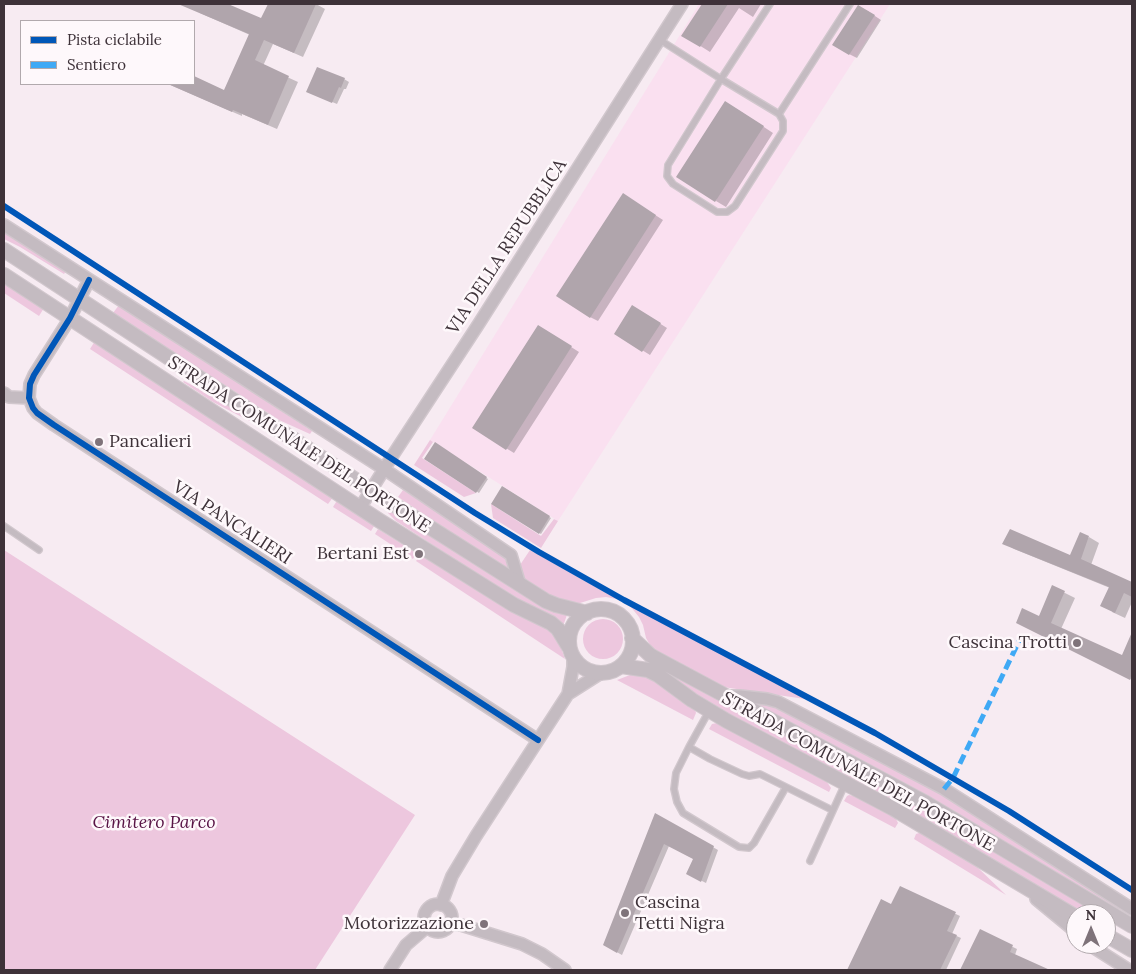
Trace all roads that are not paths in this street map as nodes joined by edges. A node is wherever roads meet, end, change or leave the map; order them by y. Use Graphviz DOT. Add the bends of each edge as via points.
graph roads {
  1 [pos="682,4"];
  2 [pos="770,4"];
  3 [pos="850,4"];
  4 [pos="660,40"];
  5 [pos="720,79"];
  6 [pos="779,114"];
  7 [pos="4,225"];
  8 [pos="4,250"];
  9 [pos="4,274"];
  10 [pos="89,280"];
  11 [pos="79,300"];
  12 [pos="70,318"];
  13 [pos="4,394"];
  14 [pos="29,398"];
  15 [pos="384,469"];
  16 [pos="371,490"];
  17 [pos="360,508"];
  18 [pos="4,526"];
  19 [pos="39,550"];
  20 [pos="520,585"];
  21 [pos="586,613"];
  22 [pos="632,638"];
  23 [pos="571,653"];
  24 [pos="621,666"];
  25 [pos="601,673"];
  26 [pos="568,694"];
  27 [pos="725,696"];
  28 [pos="709,711"];
  29 [pos="538,740"];
  30 [pos="689,747"];
  31 [pos="845,784"];
  32 [pos="786,787"];
  33 [pos="832,810"];
  34 [pos="810,861"];
  35 [pos="1020,884"];
  36 [pos="441,905"];
  37 [pos="1132,909"];
  38 [pos="1066,911"];
  39 [pos="1066,923"];
  40 [pos="450,924"];
  41 [pos="1132,926"];
  42 [pos="427,927"];
  43 [pos="1116,941"];
  44 [pos="1132,950"];
  45 [pos="1104,954"];
  46 [pos="390,970"];
  47 [pos="565,970"];
  48 [pos="1129,970"];
  1 -- 4 [label="street, VIA DELLA REPUBBLICA"];
  2 -- 5 [label="lane"];
  3 -- 6 [label="lane"];
  4 -- 5 [label="lane"];
  4 -- 15 [label="street, VIA DELLA REPUBBLICA"];
  5 -- 6 [label="lane"];
  5 -- 6 [label="lane" via="668,165 667,176 673,184 716,212 727,212 741,198 783,131"];
  7 -- 10 [label="street, STRADA COMUNALE DEL PORTONE"];
  8 -- 11 [label="street, STRADA COMUNALE DEL PORTONE"];
  9 -- 12 [label="street, STRADA COMUNALE DEL PORTONE"];
  10 -- 11 [label="street"];
  10 -- 15 [label="street, STRADA COMUNALE DEL PORTONE"];
  11 -- 12 [label="street"];
  11 -- 16 [label="street, STRADA COMUNALE DEL PORTONE"];
  12 -- 14 [label="street" via="34,375"];
  12 -- 17 [label="street, STRADA COMUNALE DEL PORTONE"];
  13 -- 14 [label="street"];
  14 -- 29 [label="street, VIA PANCALIERI" via="32,408 54,426"];
  15 -- 16 [label="street, VIA DELLA REPUBBLICA"];
  15 -- 20 [label="street, STRADA COMUNALE DEL PORTONE" via="511,556"];
  16 -- 17 [label="street, VIA DELLA REPUBBLICA"];
  16 -- 20 [label="street, STRADA COMUNALE DEL PORTONE"];
  17 -- 23 [label="street, STRADA COMUNALE DEL PORTONE" via="514,605 551,623"];
  18 -- 19 [label="lane"];
  20 -- 21 [label="street, STRADA COMUNALE DEL PORTONE" via="556,605"];
  21 -- 22 [label="street" via="606,610 620,616 628,625"];
  21 -- 23 [label="street" via="570,631"];
  22 -- 24 [label="street" via="630,655"];
  22 -- 27 [label="street, STRADA COMUNALE DEL PORTONE" via="650,655"];
  23 -- 25 [label="street" via="584,667"];
  23 -- 26 [label="street" via="573,667"];
  24 -- 25 [label="street"];
  24 -- 28 [label="street, STRADA COMUNALE DEL PORTONE" via="658,675"];
  25 -- 26 [label="street"];
  26 -- 29 [label="street"];
  27 -- 37 [label="street, STRADA COMUNALE DEL PORTONE" via="778,702 944,790"];
  27 -- 41 [label="street, STRADA COMUNALE DEL PORTONE" via="926,803"];
  28 -- 30 [label="lane"];
  28 -- 31 [label="street, STRADA COMUNALE DEL PORTONE"];
  29 -- 36 [label="street" via="452,876"];
  30 -- 32 [label="lane" via="742,774 760,774"];
  30 -- 32 [label="lane" via="676,773 674,790 677,802 683,813 739,847 749,848 754,843"];
  31 -- 33 [label="lane"];
  31 -- 35 [label="street, STRADA COMUNALE DEL PORTONE" via="924,826"];
  32 -- 33 [label="lane"];
  33 -- 34 [label="lane"];
  35 -- 38 [label="street, STRADA COMUNALE DEL PORTONE"];
  35 -- 39 [label="street"];
  36 -- 40 [label="street" via="450,912"];
  36 -- 42 [label="street" via="433,905 425,912"];
  40 -- 42 [label="street" via="437,932"];
  40 -- 47 [label="street" via="522,944"];
  42 -- 46 [label="street" via="406,945"];
  43 -- 44 [label="street"];
  45 -- 48 [label="street"];
}
